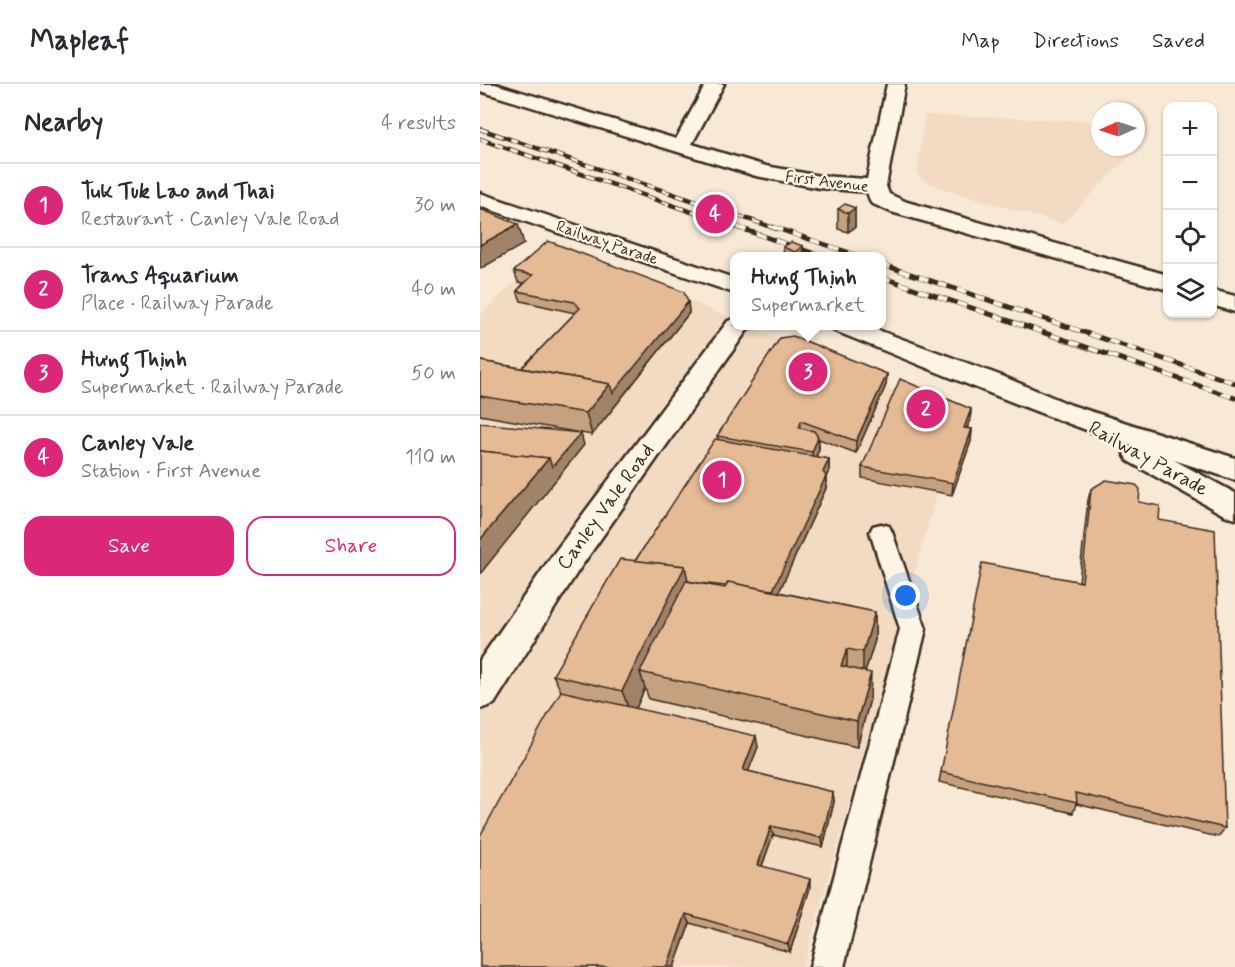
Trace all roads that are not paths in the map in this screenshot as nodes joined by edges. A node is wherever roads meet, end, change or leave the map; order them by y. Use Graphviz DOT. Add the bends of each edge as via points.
graph roads {
  1 [pos="715,84"];
  2 [pos="896,84"];
  3 [pos="480,85"];
  4 [pos="681,147"];
  5 [pos="876,186"];
  6 [pos="480,199"];
  7 [pos="1163,282"];
  8 [pos="730,284"];
  9 [pos="1217,299"];
  10 [pos="1235,304"];
  11 [pos="734,330"];
  12 [pos="855,330"];
  13 [pos="1061,412"];
  14 [pos="1116,431"];
  15 [pos="1235,469"];
  16 [pos="1235,477"];
  17 [pos="1235,507"];
  18 [pos="881,532"];
  19 [pos="480,692"];
  20 [pos="827,967"];
  1 -- 4 [label="street"];
  2 -- 5 [label="street"];
  3 -- 4 [label="street, First Avenue"];
  4 -- 5 [label="street, First Avenue" via="780,176"];
  5 -- 7 [label="street, First Avenue" via="879,198 899,207"];
  6 -- 8 [label="street, Railway Parade"];
  9 -- 10 [label="street"];
  11 -- 19 [label="street, Canley Vale Road" via="566,562"];
  12 -- 13 [label="street, Railway Parade"];
  13 -- 14 [label="street, Railway Parade"];
  13 -- 17 [label="street, Railway Parade"];
  14 -- 15 [label="street, Railway Parade"];
  14 -- 16 [label="street"];
  18 -- 20 [label="lane" via="913,629"];
}
